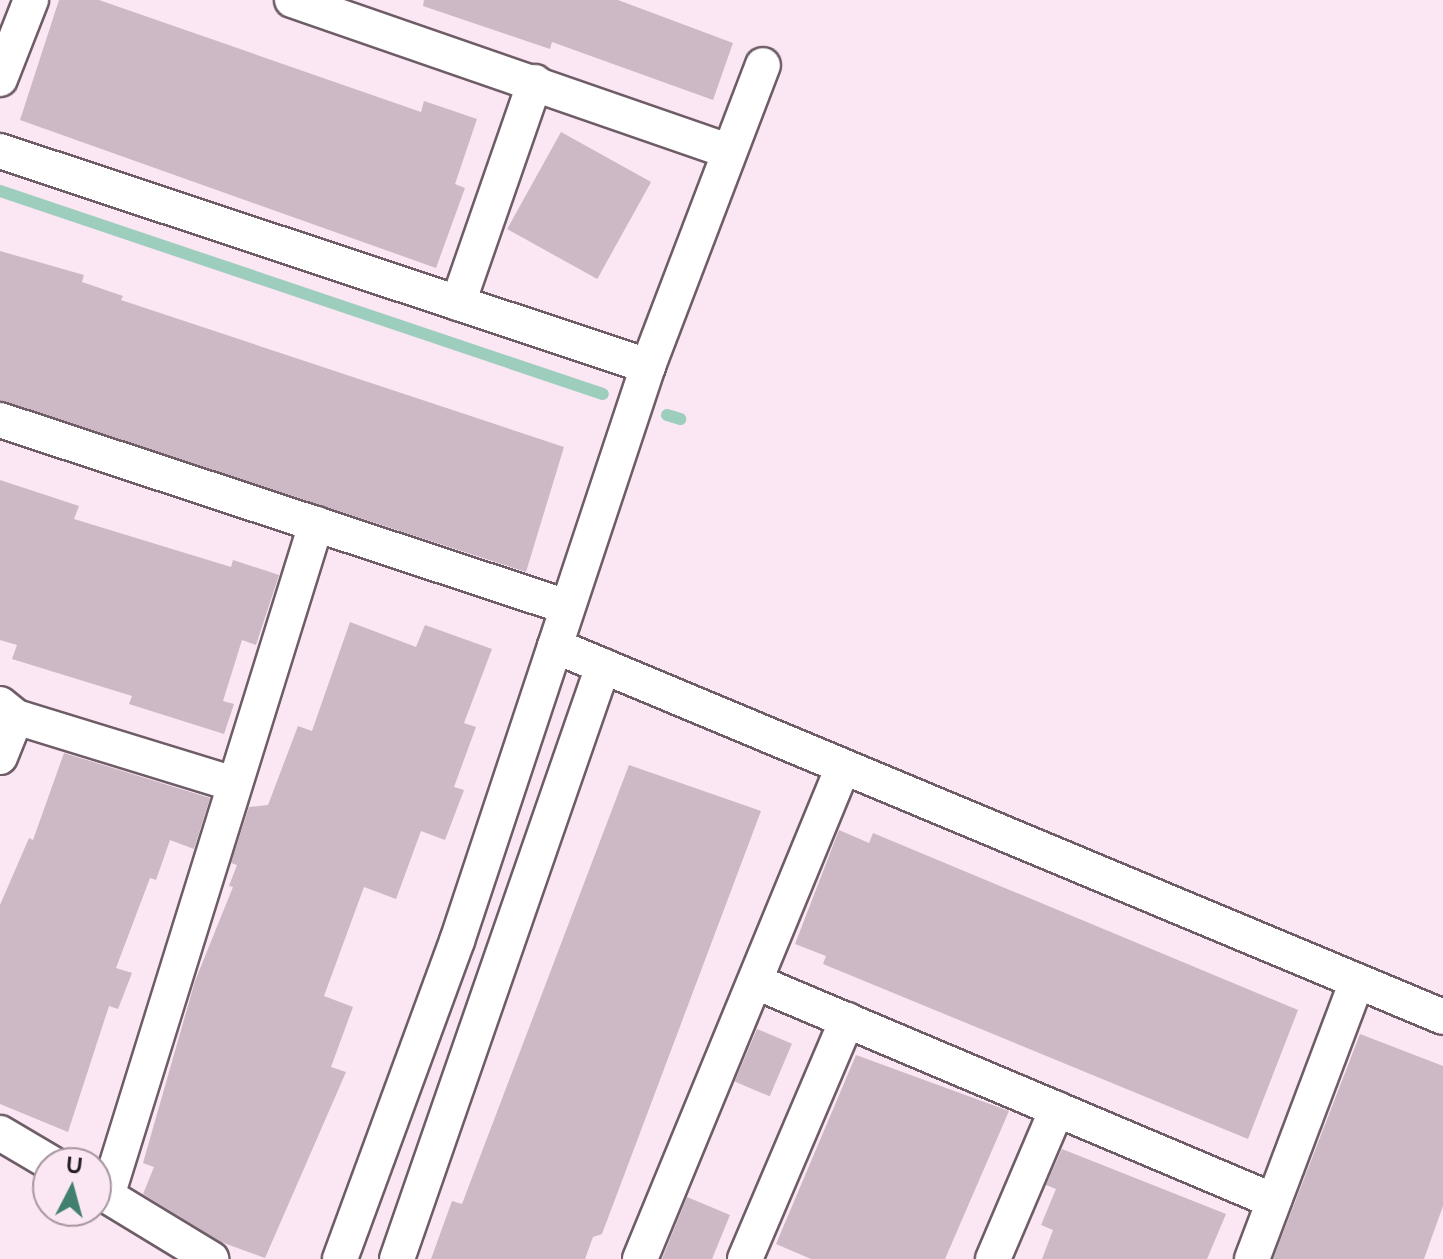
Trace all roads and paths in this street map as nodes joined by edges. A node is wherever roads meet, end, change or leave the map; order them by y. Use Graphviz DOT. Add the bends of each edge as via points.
graph roads {
  1 [pos="31,0"];
  2 [pos="292,0"];
  3 [pos="763,65"];
  4 [pos="0,79"];
  5 [pos="535,82"];
  6 [pos="0,151"];
  7 [pos="729,151"];
  8 [pos="458,303"];
  9 [pos="648,366"];
  10 [pos="0,420"];
  11 [pos="316,524"];
  12 [pos="567,607"];
  13 [pos="555,646"];
  14 [pos="603,666"];
  15 [pos="8,711"];
  16 [pos="0,757"];
  17 [pos="843,767"];
  18 [pos="234,784"];
  19 [pos="1357,981"];
  20 [pos="756,982"];
  21 [pos="1443,1017"];
  22 [pos="847,1020"];
  23 [pos="1057,1109"];
  24 [pos="0,1133"];
  25 [pos="32,1152"];
  26 [pos="112,1158"];
  27 [pos="112,1199"];
  28 [pos="1274,1201"];
  29 [pos="211,1259"];
  30 [pos="340,1259"];
  31 [pos="397,1259"];
  32 [pos="640,1259"];
  33 [pos="745,1259"];
  34 [pos="993,1259"];
  35 [pos="1252,1259"];
  1 -- 4 [label="street"];
  2 -- 5 [label="street"];
  3 -- 7 [label="street"];
  5 -- 7 [label="street"];
  5 -- 8 [label="street"];
  6 -- 8 [label="street"];
  7 -- 9 [label="street"];
  8 -- 9 [label="street"];
  9 -- 12 [label="street"];
  10 -- 11 [label="street"];
  11 -- 12 [label="street"];
  11 -- 18 [label="street"];
  12 -- 13 [label="street"];
  13 -- 14 [label="street"];
  13 -- 30 [label="street" via="457,941"];
  14 -- 17 [label="street"];
  14 -- 31 [label="street"];
  15 -- 16 [label="street"];
  15 -- 18 [label="street"];
  17 -- 19 [label="street"];
  17 -- 20 [label="street"];
  18 -- 26 [label="street"];
  19 -- 21 [label="street"];
  19 -- 28 [label="street"];
  20 -- 22 [label="street"];
  20 -- 32 [label="street"];
  22 -- 23 [label="street"];
  22 -- 33 [label="street"];
  23 -- 28 [label="street"];
  23 -- 34 [label="street"];
  24 -- 25 [label="street"];
  27 -- 29 [label="street"];
  28 -- 35 [label="street"];
}
